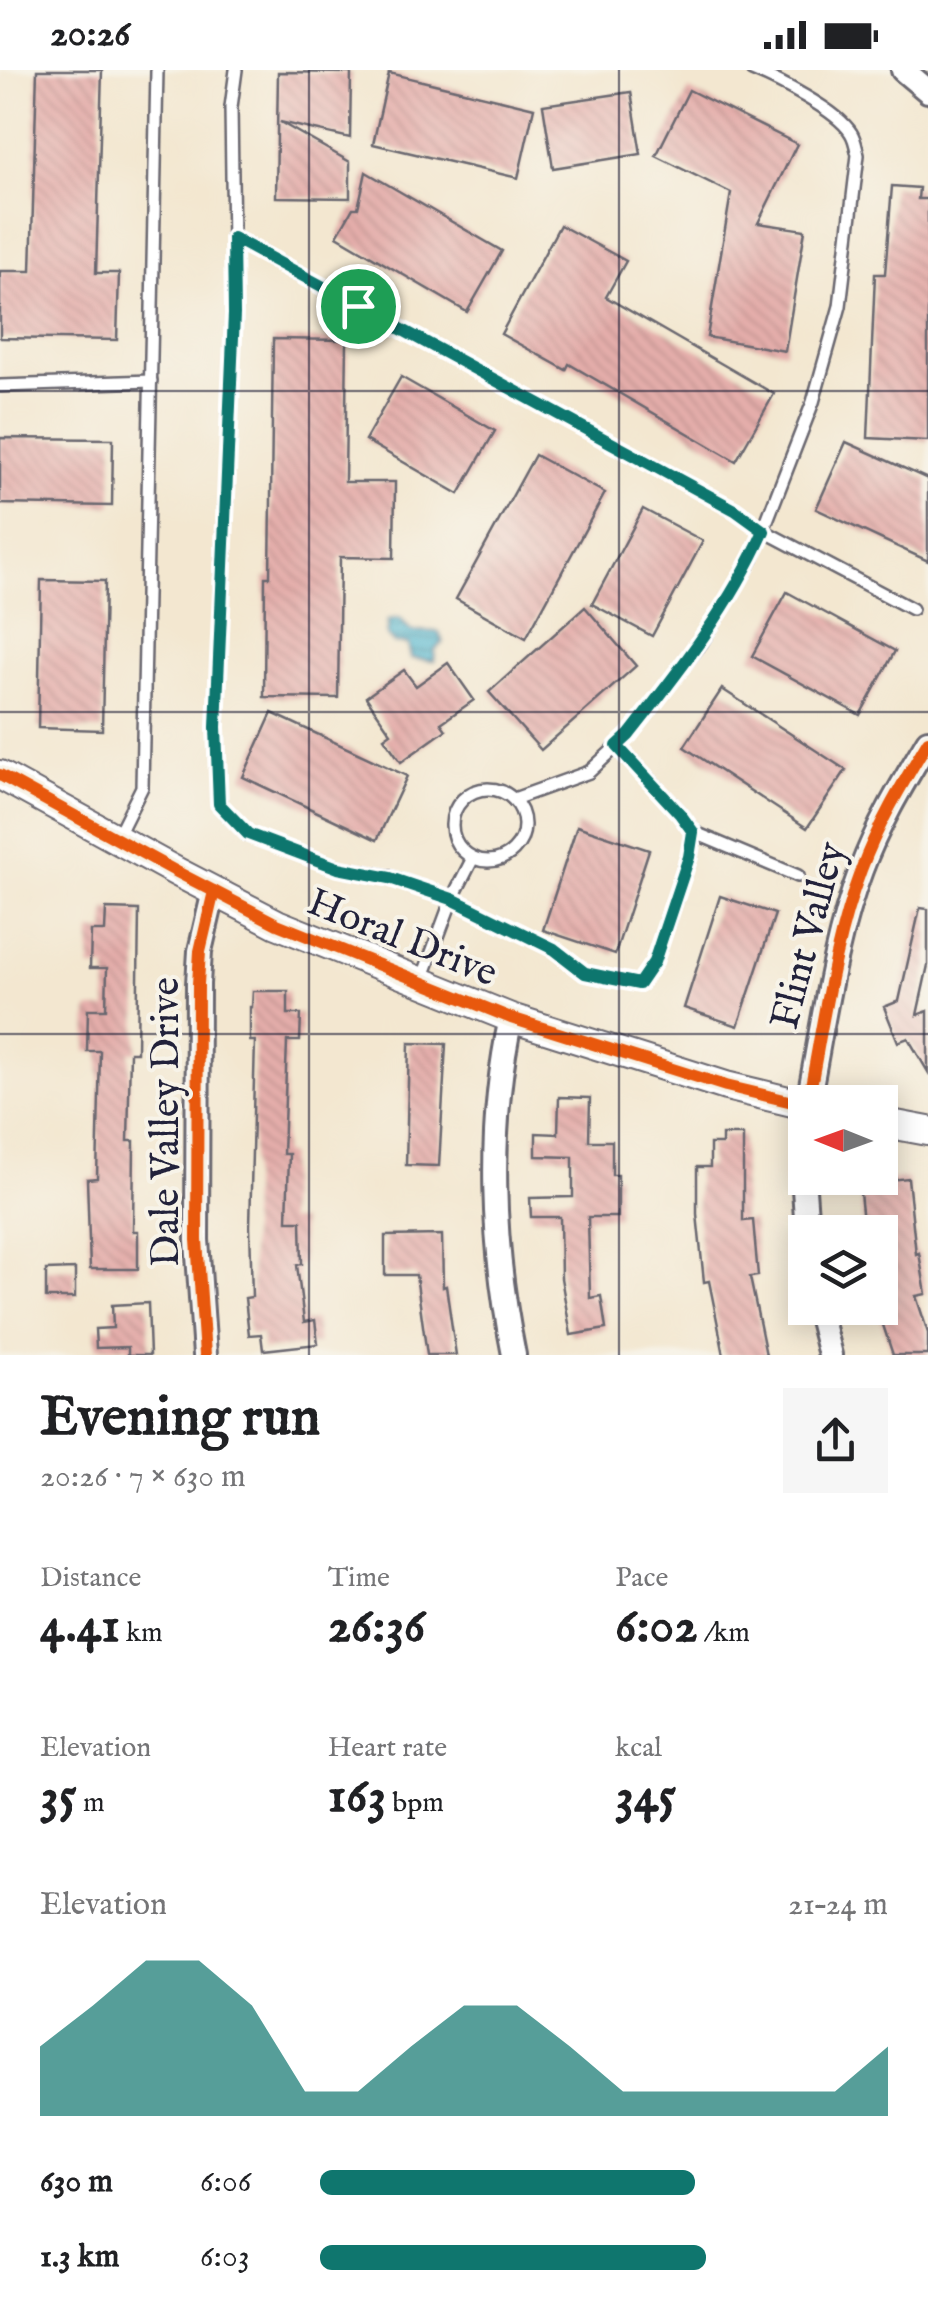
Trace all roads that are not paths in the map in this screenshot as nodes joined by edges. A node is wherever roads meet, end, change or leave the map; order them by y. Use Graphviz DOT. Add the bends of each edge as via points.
graph roads {
  1 [pos="158,70"];
  2 [pos="236,70"];
  3 [pos="752,70"];
  4 [pos="904,70"];
  5 [pos="928,91"];
  6 [pos="233,238"];
  7 [pos="151,381"];
  8 [pos="0,386"];
  9 [pos="764,531"];
  10 [pos="912,609"];
  11 [pos="928,740"];
  12 [pos="617,746"];
  13 [pos="0,775"];
  14 [pos="514,800"];
  15 [pos="693,832"];
  16 [pos="116,839"];
  17 [pos="473,858"];
  18 [pos="798,876"];
  19 [pos="214,891"];
  20 [pos="452,899"];
  21 [pos="421,982"];
  22 [pos="511,1018"];
  23 [pos="810,1085"];
  24 [pos="788,1100"];
  25 [pos="898,1125"];
  26 [pos="928,1131"];
  27 [pos="822,1325"];
  28 [pos="205,1355"];
  29 [pos="514,1355"];
  30 [pos="830,1355"];
  1 -- 7 [label="lane"];
  2 -- 6 [label="lane" via="230,107"];
  3 -- 9 [label="lane" via="783,82 844,123 858,155 840,306 813,402"];
  4 -- 5 [label="street"];
  6 -- 9 [label="lane"];
  6 -- 20 [label="lane" via="219,804 248,834 338,868"];
  7 -- 8 [label="lane"];
  7 -- 16 [label="lane" via="142,786"];
  9 -- 10 [label="lane"];
  9 -- 12 [label="lane" via="702,643"];
  11 -- 23 [label="street, Flint Valley" via="861,871"];
  12 -- 14 [label="lane" via="589,772"];
  12 -- 15 [label="lane"];
  13 -- 16 [label="street, Horal Drive"];
  14 -- 17 [label="lane" via="522,811 521,840 501,858"];
  14 -- 17 [label="lane" via="488,788 462,798 451,824 461,850"];
  15 -- 18 [label="lane"];
  15 -- 20 [label="lane" via="654,962 639,984 585,973 554,949"];
  16 -- 19 [label="street, Horal Drive"];
  17 -- 20 [label="lane"];
  19 -- 21 [label="street, Horal Drive"];
  19 -- 28 [label="street, Dale Valley Drive" via="198,984 196,1240"];
  20 -- 21 [label="lane"];
  21 -- 22 [label="street, Horal Drive"];
  22 -- 24 [label="street, Horal Drive"];
  22 -- 29 [label="street" via="496,1129 498,1236"];
  25 -- 26 [label="street"];
  27 -- 30 [label="street"];
}
